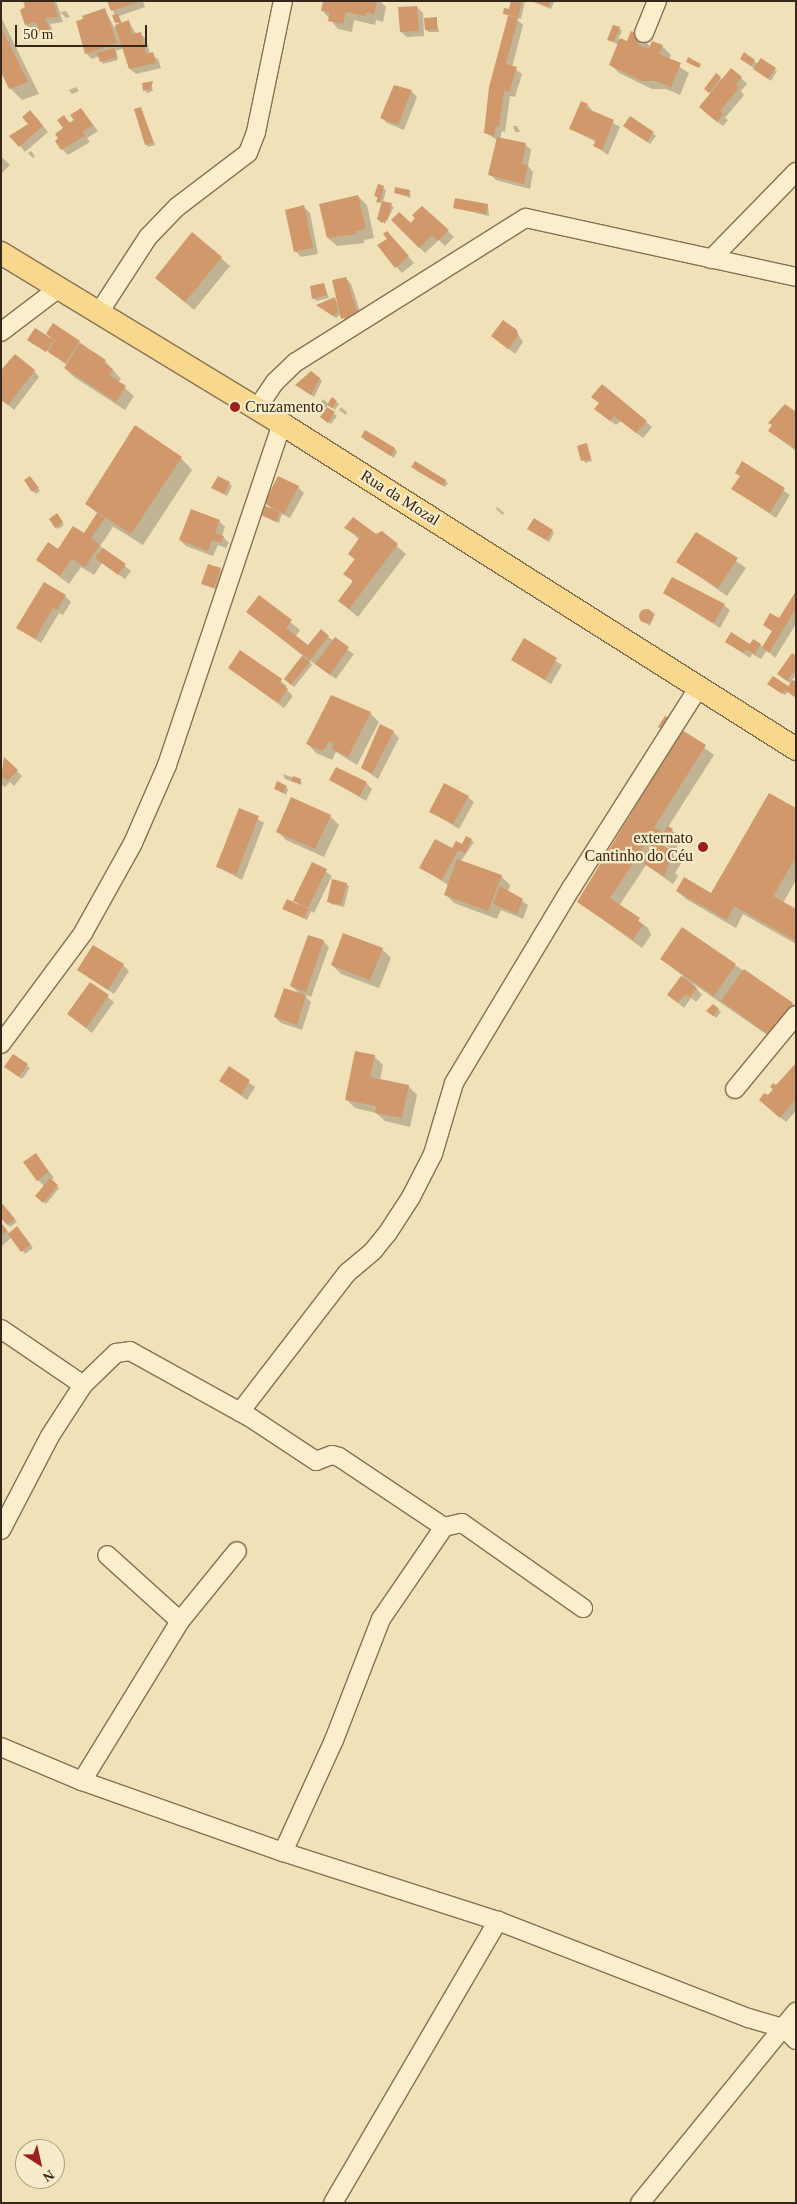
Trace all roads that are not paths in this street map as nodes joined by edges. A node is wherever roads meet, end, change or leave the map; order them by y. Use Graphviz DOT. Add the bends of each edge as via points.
graph roads {
  1 [pos="283,1"];
  2 [pos="657,1"];
  3 [pos="644,33"];
  4 [pos="796,172"];
  5 [pos="1,253"];
  6 [pos="711,259"];
  7 [pos="796,277"];
  8 [pos="59,288"];
  9 [pos="98,314"];
  10 [pos="1,332"];
  11 [pos="256,410"];
  12 [pos="282,424"];
  13 [pos="699,687"];
  14 [pos="796,749"];
  15 [pos="796,1015"];
  16 [pos="1,1044"];
  17 [pos="735,1089"];
  18 [pos="1,1329"];
  19 [pos="83,1385"];
  20 [pos="240,1412"];
  21 [pos="444,1527"];
  22 [pos="1,1530"];
  23 [pos="237,1551"];
  24 [pos="107,1555"];
  25 [pos="583,1608"];
  26 [pos="180,1621"];
  27 [pos="1,1747"];
  28 [pos="82,1781"];
  29 [pos="284,1852"];
  30 [pos="498,1921"];
  31 [pos="796,2012"];
  32 [pos="790,2034"];
  33 [pos="333,2203"];
  34 [pos="640,2203"];
  1 -- 9 [label="street" via="256,132 248,153 177,207 148,237"];
  2 -- 3 [label="street"];
  4 -- 6 [label="street"];
  5 -- 8 [label="main road, Rua da Mozal"];
  6 -- 7 [label="street"];
  6 -- 11 [label="street" via="526,218 296,362 275,382"];
  8 -- 9 [label="main road, Rua da Mozal"];
  8 -- 10 [label="street"];
  9 -- 11 [label="main road, Rua da Mozal"];
  11 -- 12 [label="main road, Rua da Mozal"];
  12 -- 13 [label="main road, Rua da Mozal"];
  12 -- 16 [label="street" via="167,765 133,843 83,932"];
  13 -- 14 [label="main road, Rua da Mozal"];
  13 -- 20 [label="street" via="572,887 454,1083 433,1154 411,1197 387,1234 347,1274"];
  15 -- 17 [label="street"];
  18 -- 19 [label="street"];
  19 -- 20 [label="street" via="116,1353 130,1351"];
  19 -- 22 [label="street" via="50,1436"];
  20 -- 21 [label="street" via="316,1461 339,1457"];
  21 -- 25 [label="street" via="462,1523"];
  21 -- 29 [label="street" via="381,1619 334,1740"];
  23 -- 26 [label="street"];
  24 -- 26 [label="street"];
  26 -- 28 [label="street"];
  27 -- 28 [label="street"];
  28 -- 29 [label="street"];
  29 -- 30 [label="street"];
  30 -- 32 [label="street"];
  30 -- 33 [label="street"];
  31 -- 32 [label="street"];
  32 -- 34 [label="street"];
}
